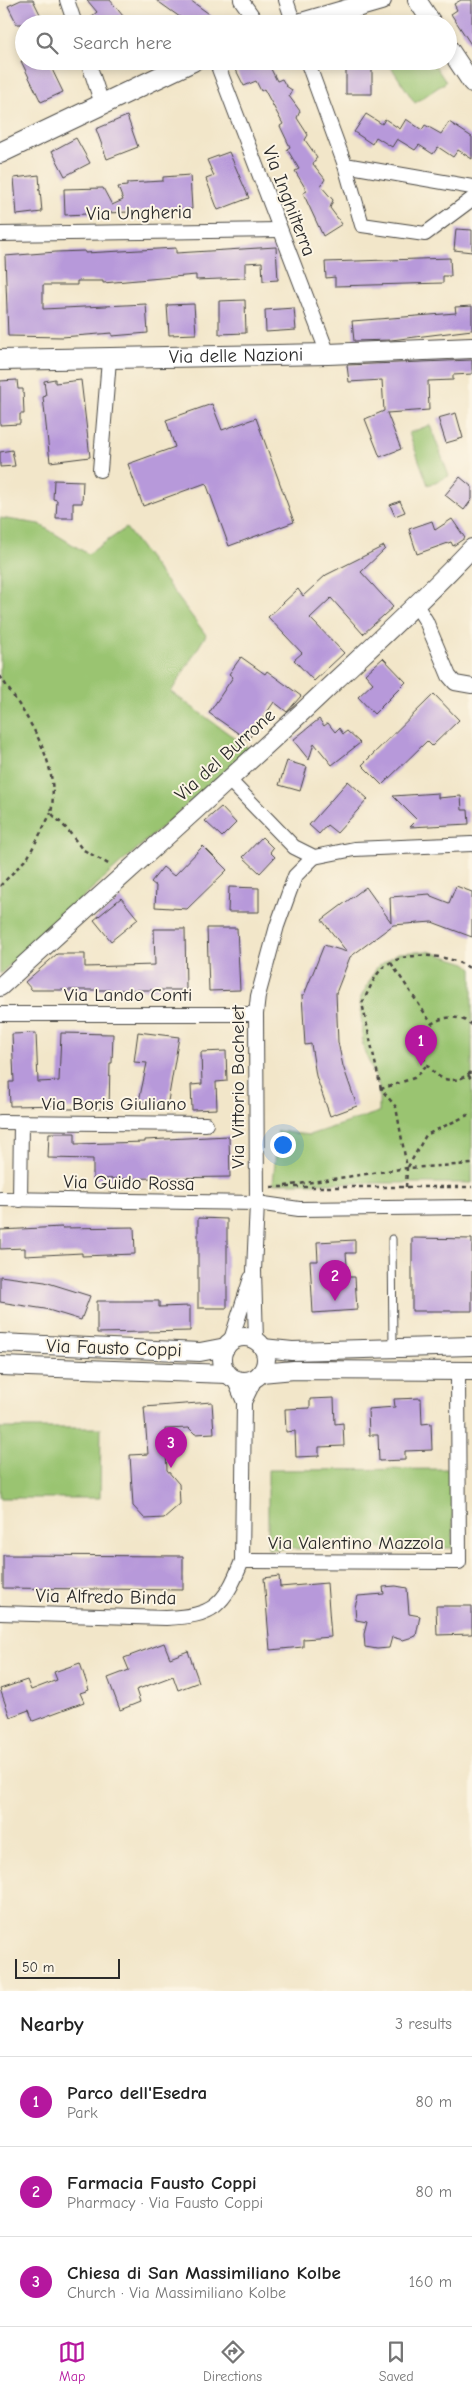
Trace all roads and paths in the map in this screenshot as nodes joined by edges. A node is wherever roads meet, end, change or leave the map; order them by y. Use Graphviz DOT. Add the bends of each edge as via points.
graph roads {
  1 [pos="67,0"];
  2 [pos="241,0"];
  3 [pos="286,0"];
  4 [pos="381,0"];
  5 [pos="417,0"];
  6 [pos="72,15"];
  7 [pos="252,15"];
  8 [pos="291,15"];
  9 [pos="329,15"];
  10 [pos="427,15"];
  11 [pos="457,60"];
  12 [pos="91,70"];
  13 [pos="174,70"];
  14 [pos="219,70"];
  15 [pos="310,70"];
  16 [pos="472,83"];
  17 [pos="102,104"];
  18 [pos="0,153"];
  19 [pos="345,165"];
  20 [pos="472,187"];
  21 [pos="472,199"];
  22 [pos="279,230"];
  23 [pos="0,234"];
  24 [pos="472,348"];
  25 [pos="328,354"];
  26 [pos="0,360"];
  27 [pos="108,360"];
  28 [pos="100,470"];
  29 [pos="472,548"];
  30 [pos="416,605"];
  31 [pos="0,676"];
  32 [pos="472,686"];
  33 [pos="230,781"];
  34 [pos="51,813"];
  35 [pos="472,844"];
  36 [pos="314,857"];
  37 [pos="123,874"];
  38 [pos="0,886"];
  39 [pos="391,963"];
  40 [pos="472,970"];
  41 [pos="0,987"];
  42 [pos="0,1014"];
  43 [pos="256,1014"];
  44 [pos="432,1024"];
  45 [pos="472,1025"];
  46 [pos="426,1066"];
  47 [pos="472,1071"];
  48 [pos="468,1075"];
  49 [pos="472,1080"];
  50 [pos="381,1090"];
  51 [pos="472,1114"];
  52 [pos="0,1122"];
  53 [pos="21,1123"];
  54 [pos="206,1124"];
  55 [pos="472,1164"];
  56 [pos="407,1168"];
  57 [pos="257,1187"];
  58 [pos="276,1187"];
  59 [pos="406,1187"];
  60 [pos="472,1187"];
  61 [pos="0,1200"];
  62 [pos="20,1200"];
  63 [pos="257,1203"];
  64 [pos="472,1207"];
  65 [pos="392,1238"];
  66 [pos="254,1270"];
  67 [pos="0,1343"];
  68 [pos="260,1344"];
  69 [pos="228,1345"];
  70 [pos="472,1346"];
  71 [pos="393,1348"];
  72 [pos="0,1366"];
  73 [pos="465,1371"];
  74 [pos="230,1376"];
  75 [pos="258,1376"];
  76 [pos="244,1402"];
  77 [pos="465,1479"];
  78 [pos="242,1561"];
  79 [pos="466,1563"];
  80 [pos="0,1613"];
  1 -- 6 [label="street"];
  2 -- 7 [label="street"];
  3 -- 8 [label="street"];
  4 -- 9 [label="main road"];
  5 -- 10 [label="street"];
  11 -- 16 [label="street"];
  12 -- 17 [label="street"];
  13 -- 17 [label="main road"];
  14 -- 22 [label="street, Via Inghilterra"];
  15 -- 19 [label="street"];
  17 -- 18 [label="main road"];
  19 -- 20 [label="street"];
  19 -- 21 [label="street" via="362,225 425,234"];
  22 -- 23 [label="street, Via Ungheria"];
  22 -- 25 [label="street, Via Inghilterra"];
  24 -- 25 [label="main road, Via delle Nazioni"];
  25 -- 27 [label="main road, Via delle Nazioni"];
  26 -- 27 [label="main road, Via delle Nazioni"];
  27 -- 28 [label="street"];
  29 -- 30 [label="street, Via del Burrone"];
  30 -- 32 [label="street" via="426,620 449,676 455,683"];
  30 -- 33 [label="street, Via del Burrone"];
  31 -- 34 [label="path" via="26,715 46,757 53,787"];
  33 -- 36 [label="street" via="294,847"];
  33 -- 37 [label="street, Via del Burrone"];
  34 -- 37 [label="path" via="82,849"];
  34 -- 38 [label="path" via="28,857"];
  35 -- 36 [label="street" via="354,849"];
  36 -- 43 [label="street, Via Vittorio Bachelet" via="295,876 277,926"];
  37 -- 41 [label="street, Via del Burrone"];
  39 -- 40 [label="path" via="401,957 431,955"];
  39 -- 44 [label="path"];
  39 -- 50 [label="path" via="380,971 362,1003"];
  42 -- 43 [label="street, Via Lando Conti"];
  43 -- 57 [label="street, Via Vittorio Bachelet"];
  44 -- 45 [label="path" via="451,1017"];
  44 -- 46 [label="path" via="422,1039"];
  46 -- 48 [label="path" via="441,1078"];
  46 -- 50 [label="path" via="414,1078"];
  47 -- 48 [label="path"];
  48 -- 49 [label="path"];
  50 -- 56 [label="path" via="396,1107"];
  51 -- 56 [label="path" via="426,1134"];
  52 -- 53 [label="street, Via Boris Giuliano"];
  53 -- 54 [label="street, Via Boris Giuliano"];
  53 -- 62 [label="street, Via Boris Giuliano"];
  55 -- 56 [label="path"];
  56 -- 58 [label="path"];
  56 -- 59 [label="path"];
  57 -- 58 [label="path"];
  57 -- 63 [label="street, Via Vittorio Bachelet"];
  58 -- 59 [label="path"];
  59 -- 60 [label="path"];
  61 -- 62 [label="street, Via Guido Rossa"];
  62 -- 63 [label="street, Via Guido Rossa"];
  63 -- 64 [label="street, Via Guido Rossa" via="299,1210"];
  63 -- 66 [label="street, Via Vittorio Bachelet"];
  65 -- 71 [label="lane"];
  66 -- 68 [label="street, Via Vittorio Bachelet"];
  66 -- 69 [label="street, Via Vittorio Bachelet"];
  67 -- 69 [label="street, Via Fausto Coppi" via="200,1352"];
  68 -- 69 [label="street, Via Fausto Coppi" via="243,1337"];
  68 -- 71 [label="street, Via Fausto Coppi" via="292,1351"];
  68 -- 75 [label="street" via="266,1361"];
  69 -- 74 [label="street" via="222,1360"];
  70 -- 71 [label="street, Via Fausto Coppi"];
  72 -- 74 [label="street, Via Fausto Coppi"];
  73 -- 75 [label="street, Via Fausto Coppi" via="294,1370"];
  73 -- 77 [label="street, Via Valentino Mazzola"];
  74 -- 75 [label="street, Via Fausto Coppi" via="248,1381"];
  74 -- 76 [label="street"];
  75 -- 76 [label="street"];
  76 -- 78 [label="street"];
  77 -- 79 [label="street, Via Valentino Mazzola"];
  78 -- 79 [label="street, Via Valentino Mazzola"];
  78 -- 80 [label="street, Via Alfredo Binda" via="225,1597 210,1610 192,1617"];
}
